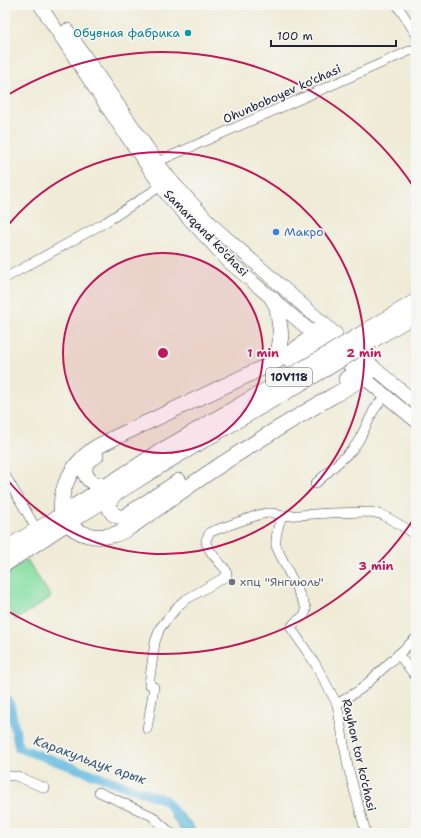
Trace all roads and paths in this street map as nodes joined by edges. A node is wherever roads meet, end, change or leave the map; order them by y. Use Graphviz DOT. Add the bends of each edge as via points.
graph roads {
  1 [pos="40,5"];
  2 [pos="50,5"];
  3 [pos="397,5"];
  4 [pos="416,34"];
  5 [pos="416,48"];
  6 [pos="157,162"];
  7 [pos="161,186"];
  8 [pos="5,278"];
  9 [pos="272,298"];
  10 [pos="416,301"];
  11 [pos="416,314"];
  12 [pos="325,334"];
  13 [pos="275,362"];
  14 [pos="365,369"];
  15 [pos="385,395"];
  16 [pos="416,403"];
  17 [pos="416,421"];
  18 [pos="164,456"];
  19 [pos="5,475"];
  20 [pos="315,484"];
  21 [pos="109,491"];
  22 [pos="282,516"];
  23 [pos="65,519"];
  24 [pos="37,530"];
  25 [pos="416,536"];
  26 [pos="5,549"];
  27 [pos="5,564"];
  28 [pos="416,638"];
  29 [pos="398,654"];
  30 [pos="416,677"];
  31 [pos="337,704"];
  32 [pos="148,729"];
  33 [pos="5,776"];
  34 [pos="45,788"];
  35 [pos="100,792"];
  36 [pos="171,833"];
  37 [pos="366,833"];
  1 -- 7 [label="main road, Samarqand ko'chasi"];
  2 -- 6 [label="main road, Samarqand ko'chasi"];
  3 -- 4 [label="street"];
  5 -- 6 [label="street, Ohunboboyev ko'chasi"];
  6 -- 12 [label="main road, Samarqand ko'chasi" via="213,226"];
  7 -- 8 [label="street" via="106,222"];
  7 -- 9 [label="main road, Samarqand ko'chasi" via="229,262"];
  9 -- 12 [label="main road, Samarqand ko'chasi"];
  9 -- 13 [label="main road" via="277,307 281,335"];
  10 -- 18 [label="main road, 10V118, bridge"];
  11 -- 18 [label="main road, 10V118, bridge" via="332,365"];
  12 -- 13 [label="main road"];
  12 -- 14 [label="main road, Samarqand ko'chasi"];
  12 -- 21 [label="main road" via="314,350 216,400 145,431 88,460 84,468 88,479"];
  13 -- 23 [label="main road" via="94,449 74,466 68,477 61,502"];
  14 -- 15 [label="main road, Samarqand ko'chasi"];
  14 -- 16 [label="main road, Samarqand ko'chasi"];
  14 -- 21 [label="main road" via="224,451 124,517 111,513"];
  14 -- 23 [label="main road" via="120,533 89,535 79,532"];
  15 -- 17 [label="main road, Samarqand ko'chasi"];
  15 -- 20 [label="street" via="352,450"];
  18 -- 21 [label="main road, 10V118"];
  19 -- 24 [label="street"];
  21 -- 23 [label="main road, 10V118"];
  22 -- 25 [label="street" via="371,512 383,515"];
  22 -- 31 [label="street, Rayhon tor ko'chasi" via="276,531 276,546 306,608 305,615 292,624 291,628 316,664"];
  22 -- 32 [label="street" via="267,513 210,532 206,539 208,547 227,574 185,600 160,628 155,642 149,684 154,687"];
  23 -- 24 [label="main road"];
  23 -- 27 [label="main road"];
  24 -- 26 [label="main road"];
  28 -- 29 [label="street"];
  29 -- 30 [label="street"];
  29 -- 31 [label="street" via="361,689"];
  31 -- 37 [label="street, Rayhon tor ko'chasi" via="348,767"];
  33 -- 34 [label="street" via="16,776"];
  35 -- 36 [label="street" via="163,821"];
}
